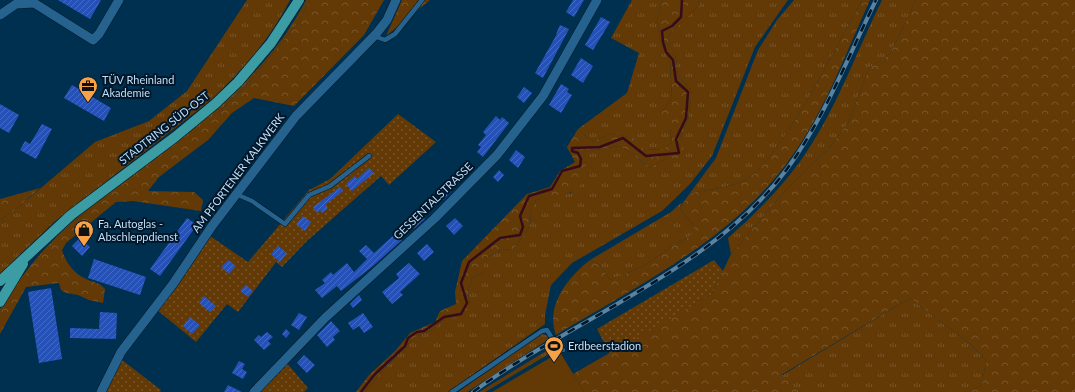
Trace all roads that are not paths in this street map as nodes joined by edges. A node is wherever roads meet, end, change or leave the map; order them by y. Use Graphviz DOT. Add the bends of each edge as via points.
graph roads {
  1 [pos="119,0"];
  2 [pos="299,0"];
  3 [pos="396,0"];
  4 [pos="422,0"];
  5 [pos="597,0"];
  6 [pos="0,16"];
  7 [pos="374,36"];
  8 [pos="369,156"];
  9 [pos="236,194"];
  10 [pos="26,258"];
  11 [pos="0,281"];
  12 [pos="0,302"];
  13 [pos="563,350"];
  14 [pos="101,392"];
  15 [pos="254,392"];
  16 [pos="452,392"];
  1 -- 6 [label="street" via="99,34 92,40 34,3 16,4"];
  2 -- 10 [label="main road, STADTRING SÜD-OST" via="272,43 215,104 71,215"];
  3 -- 7 [label="street, AM PFORTENER KALKWERK" via="387,20"];
  4 -- 7 [label="lane" via="395,34 386,40"];
  5 -- 15 [label="street, GESSENTALSTRASSE" via="542,96 497,154 435,218 325,318"];
  7 -- 9 [label="street, AM PFORTENER KALKWERK" via="296,116"];
  8 -- 9 [label="lane" via="330,186 309,195 285,224 252,201"];
  9 -- 14 [label="street, AM PFORTENER KALKWERK" via="173,284 121,352"];
  10 -- 11 [label="main road, STADTRING SÜD-OST"];
  10 -- 12 [label="main road, STADTRING SÜD-OST"];
  13 -- 16 [label="lane" via="559,350 547,330 542,331"];
}
